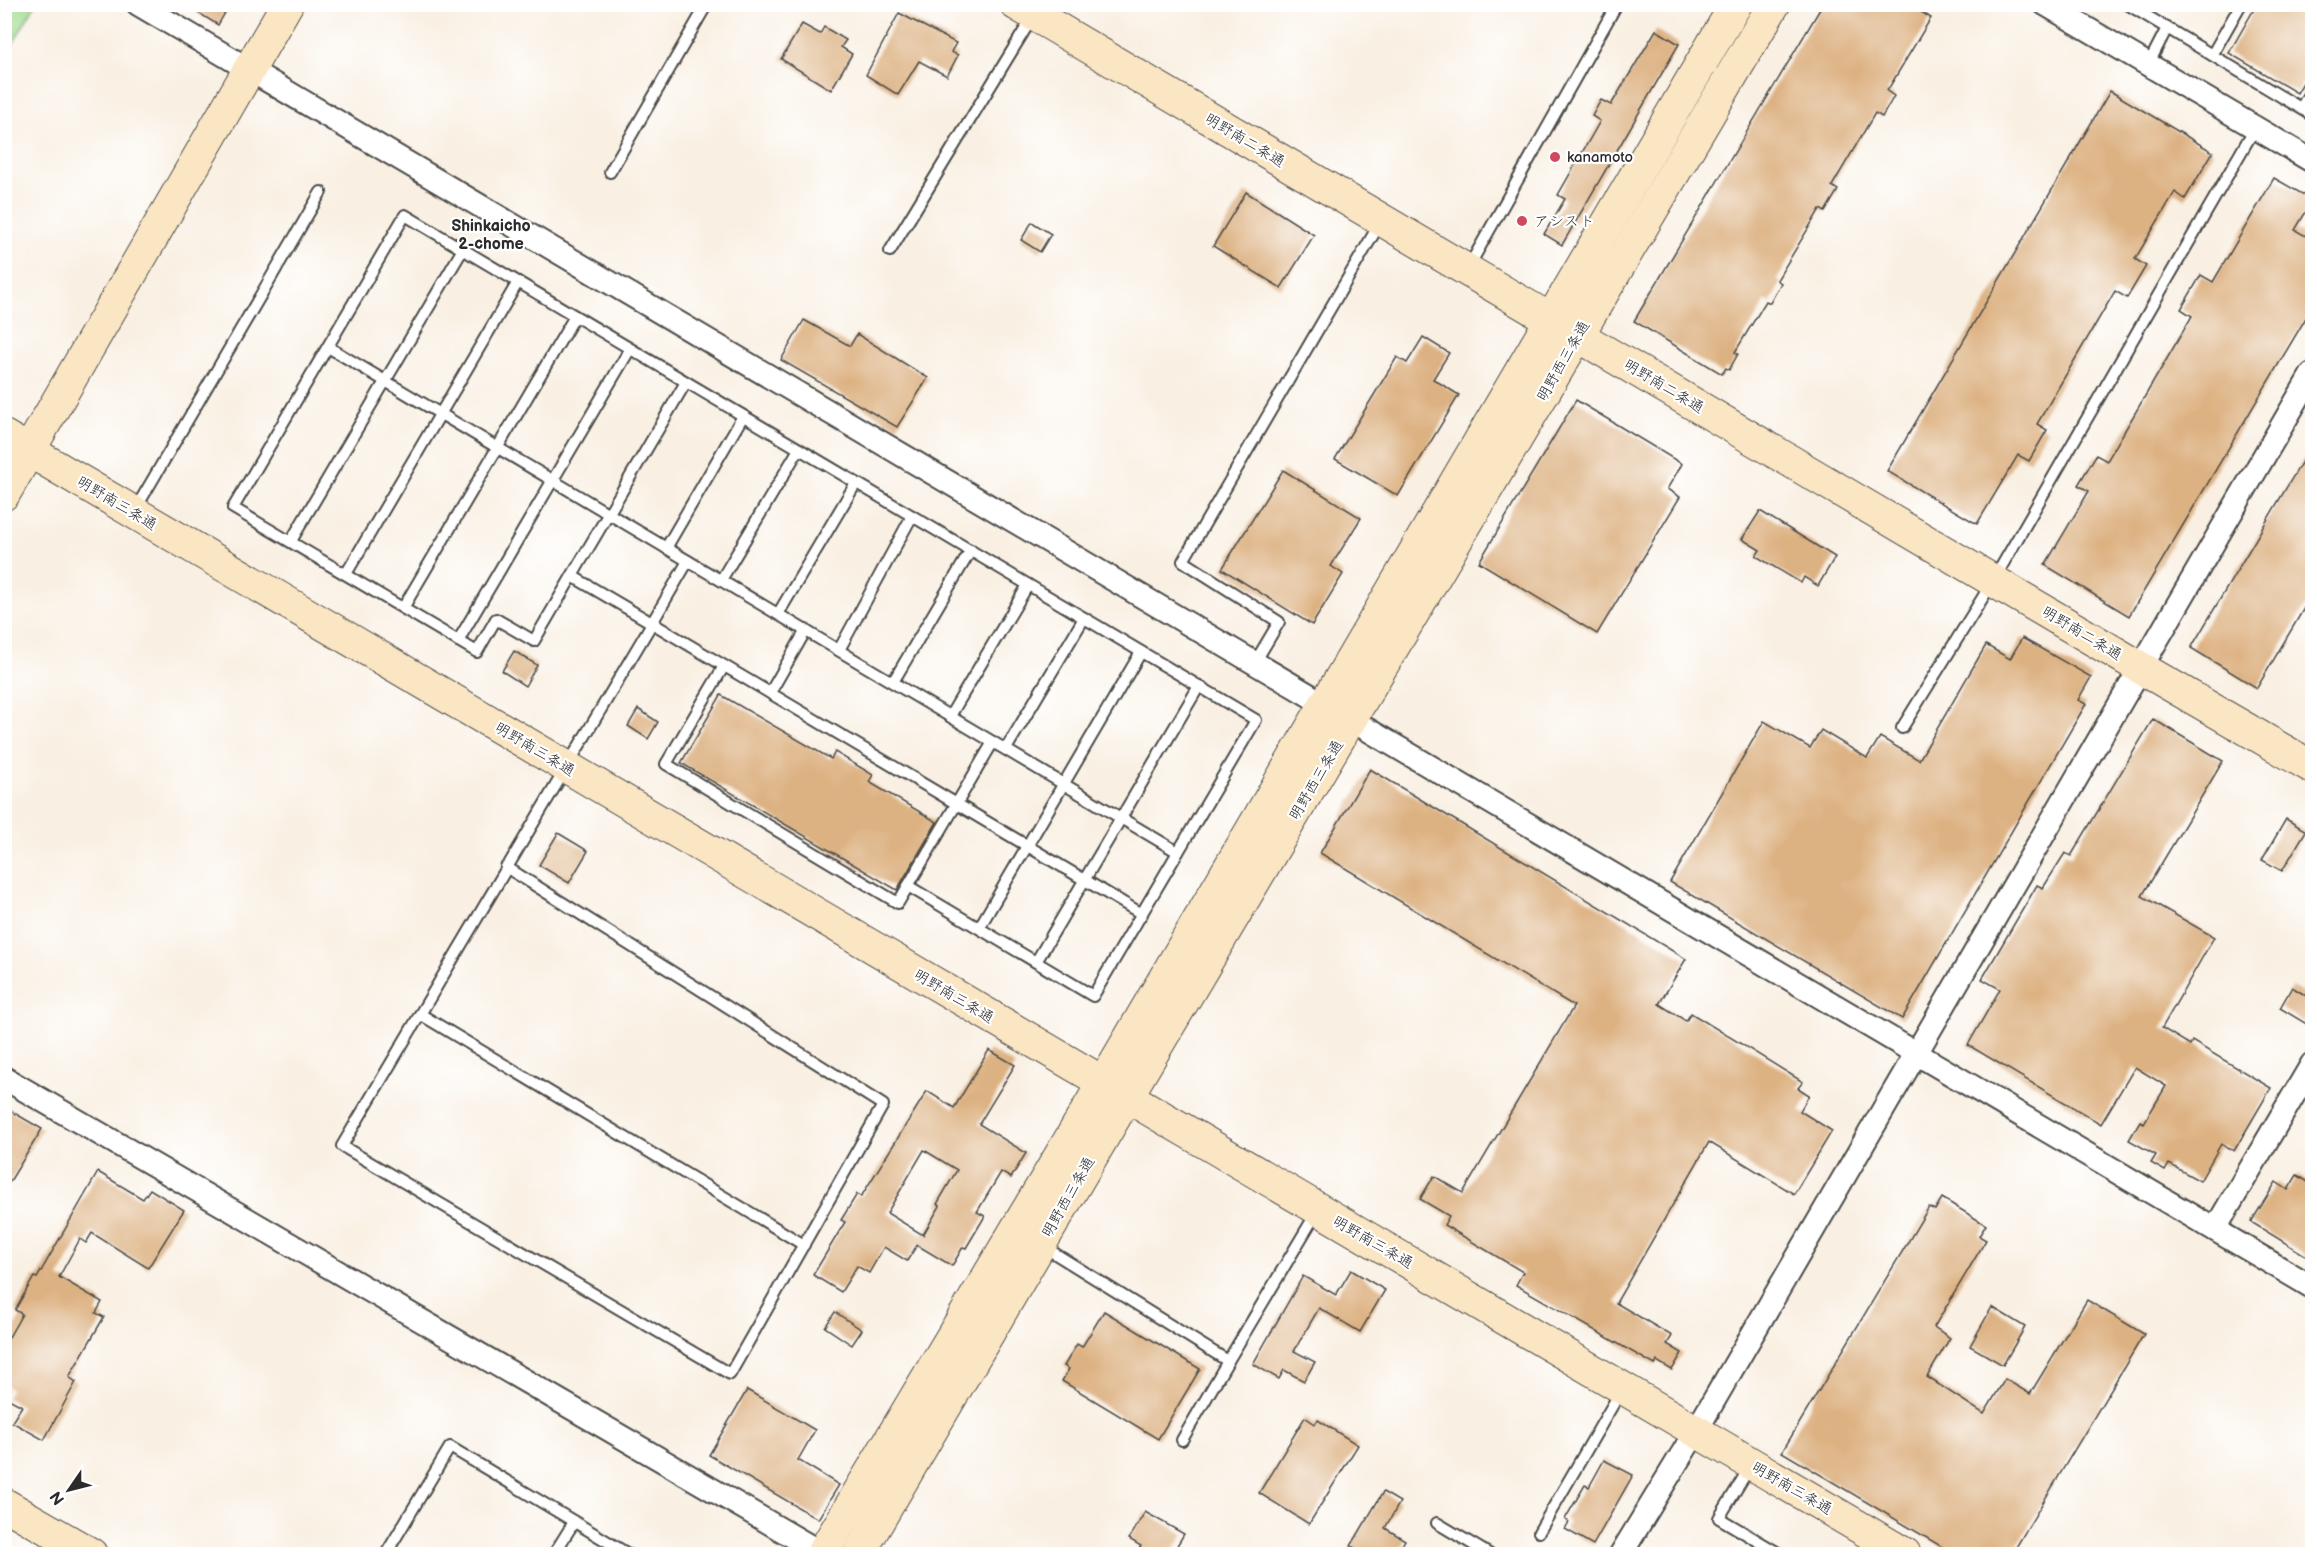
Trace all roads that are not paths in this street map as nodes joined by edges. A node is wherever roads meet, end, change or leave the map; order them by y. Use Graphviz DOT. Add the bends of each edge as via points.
graph roads {
  1 [pos="138,4"];
  2 [pos="287,4"];
  3 [pos="706,4"];
  4 [pos="1617,4"];
  5 [pos="1774,4"];
  6 [pos="2045,4"];
  7 [pos="2127,4"];
  8 [pos="2241,4"];
  9 [pos="1731,6"];
  10 [pos="1025,10"];
  11 [pos="2167,28"];
  12 [pos="2212,55"];
  13 [pos="2148,65"];
  14 [pos="249,70"];
  15 [pos="2313,89"];
  16 [pos="2301,108"];
  17 [pos="2313,115"];
  18 [pos="2255,128"];
  19 [pos="2313,161"];
  20 [pos="610,172"];
  21 [pos="321,192"];
  22 [pos="1382,220"];
  23 [pos="463,249"];
  24 [pos="890,251"];
  25 [pos="1467,270"];
  26 [pos="518,282"];
  27 [pos="575,316"];
  28 [pos="1550,320"];
  29 [pos="1578,336"];
  30 [pos="327,347"];
  31 [pos="630,349"];
  32 [pos="2313,374"];
  33 [pos="385,381"];
  34 [pos="686,382"];
  35 [pos="440,414"];
  36 [pos="743,416"];
  37 [pos="17,444"];
  38 [pos="497,448"];
  39 [pos="799,448"];
  40 [pos="552,481"];
  41 [pos="856,483"];
  42 [pos="4,494"];
  43 [pos="134,513"];
  44 [pos="609,514"];
  45 [pos="912,516"];
  46 [pos="291,542"];
  47 [pos="666,548"];
  48 [pos="970,550"];
  49 [pos="688,561"];
  50 [pos="346,574"];
  51 [pos="572,576"];
  52 [pos="721,580"];
  53 [pos="1993,580"];
  54 [pos="1028,585"];
  55 [pos="403,608"];
  56 [pos="778,614"];
  57 [pos="1084,618"];
  58 [pos="652,623"];
  59 [pos="806,630"];
  60 [pos="458,641"];
  61 [pos="839,650"];
  62 [pos="1141,652"];
  63 [pos="1254,664"];
  64 [pos="724,666"];
  65 [pos="2141,668"];
  66 [pos="893,682"];
  67 [pos="1199,686"];
  68 [pos="770,693"];
  69 [pos="1324,705"];
  70 [pos="950,716"];
  71 [pos="1352,721"];
  72 [pos="1902,728"];
  73 [pos="993,742"];
  74 [pos="1006,749"];
  75 [pos="2313,767"];
  76 [pos="566,768"];
  77 [pos="1064,784"];
  78 [pos="956,804"];
  79 [pos="1121,818"];
  80 [pos="1027,845"];
  81 [pos="1178,852"];
  82 [pos="506,867"];
  83 [pos="1085,880"];
  84 [pos="908,886"];
  85 [pos="1142,914"];
  86 [pos="979,928"];
  87 [pos="1036,962"];
  88 [pos="420,1014"];
  89 [pos="1918,1053"];
  90 [pos="2313,1064"];
  91 [pos="4,1078"];
  92 [pos="1115,1091"];
  93 [pos="1318,1210"];
  94 [pos="2215,1229"];
  95 [pos="804,1245"];
  96 [pos="1040,1245"];
  97 [pos="2313,1287"];
  98 [pos="1228,1361"];
  99 [pos="1622,1389"];
  100 [pos="1696,1431"];
  101 [pos="1182,1440"];
  102 [pos="1752,1465"];
  103 [pos="4,1504"];
  104 [pos="574,1522"];
  105 [pos="1437,1523"];
  106 [pos="1539,1532"];
  107 [pos="1869,1546"];
  108 [pos="91,1554"];
  109 [pos="386,1554"];
  110 [pos="554,1554"];
  111 [pos="628,1554"];
  112 [pos="823,1554"];
  113 [pos="859,1554"];
  114 [pos="1489,1554"];
  115 [pos="1621,1554"];
  116 [pos="1780,1554"];
  117 [pos="1905,1554"];
  1 -- 14 [label="street"];
  2 -- 14 [label="street"];
  3 -- 20 [label="lane"];
  4 -- 25 [label="lane"];
  5 -- 29 [label="street, 明野西三条通"];
  6 -- 13 [label="street" via="2071,15"];
  7 -- 11 [label="lane"];
  8 -- 12 [label="lane"];
  9 -- 28 [label="street, 明野西三条通"];
  10 -- 22 [label="street, 明野南二条通"];
  10 -- 24 [label="lane"];
  11 -- 12 [label="lane"];
  11 -- 13 [label="lane"];
  12 -- 16 [label="lane"];
  13 -- 18 [label="street"];
  14 -- 37 [label="street"];
  14 -- 63 [label="street"];
  15 -- 16 [label="lane"];
  16 -- 17 [label="lane"];
  18 -- 19 [label="street"];
  18 -- 53 [label="lane"];
  21 -- 43 [label="lane"];
  22 -- 25 [label="street, 明野南二条通"];
  22 -- 63 [label="lane" via="1183,561 1279,622"];
  23 -- 26 [label="lane"];
  23 -- 30 [label="lane" via="405,216"];
  23 -- 33 [label="lane"];
  25 -- 28 [label="street, 明野南二条通"];
  26 -- 27 [label="lane"];
  26 -- 35 [label="lane"];
  27 -- 31 [label="lane"];
  27 -- 38 [label="lane"];
  28 -- 29 [label="street, 明野南二条通"];
  28 -- 69 [label="street, 明野西三条通"];
  29 -- 53 [label="street, 明野南二条通"];
  29 -- 71 [label="street, 明野西三条通"];
  30 -- 33 [label="lane"];
  30 -- 46 [label="lane" via="233,508"];
  31 -- 34 [label="lane"];
  31 -- 40 [label="lane"];
  32 -- 65 [label="street"];
  33 -- 35 [label="lane"];
  33 -- 46 [label="lane"];
  34 -- 36 [label="lane"];
  34 -- 44 [label="lane"];
  35 -- 38 [label="lane"];
  35 -- 50 [label="lane"];
  36 -- 39 [label="lane"];
  36 -- 47 [label="lane"];
  37 -- 42 [label="street"];
  37 -- 43 [label="street, 明野南三条通"];
  38 -- 40 [label="lane"];
  38 -- 55 [label="lane"];
  39 -- 41 [label="lane"];
  39 -- 52 [label="lane"];
  40 -- 44 [label="lane"];
  40 -- 60 [label="lane"];
  41 -- 45 [label="lane"];
  41 -- 56 [label="lane"];
  43 -- 76 [label="street, 明野南三条通"];
  44 -- 47 [label="lane"];
  44 -- 51 [label="lane"];
  45 -- 48 [label="lane"];
  45 -- 61 [label="lane"];
  46 -- 50 [label="lane"];
  47 -- 49 [label="lane"];
  48 -- 54 [label="lane"];
  48 -- 66 [label="lane"];
  49 -- 52 [label="lane"];
  49 -- 58 [label="lane"];
  50 -- 55 [label="lane"];
  51 -- 58 [label="lane"];
  51 -- 60 [label="lane" via="534,641 496,619 477,652"];
  52 -- 56 [label="lane"];
  53 -- 65 [label="street, 明野南二条通"];
  53 -- 72 [label="lane"];
  54 -- 57 [label="lane"];
  54 -- 70 [label="lane"];
  55 -- 60 [label="lane"];
  56 -- 59 [label="lane"];
  57 -- 62 [label="lane"];
  57 -- 74 [label="lane"];
  58 -- 64 [label="lane"];
  58 -- 76 [label="lane"];
  59 -- 61 [label="lane"];
  59 -- 68 [label="lane"];
  61 -- 66 [label="lane"];
  62 -- 67 [label="lane"];
  62 -- 77 [label="lane"];
  63 -- 69 [label="street"];
  64 -- 68 [label="lane"];
  64 -- 84 [label="lane" via="666,764 898,903"];
  65 -- 75 [label="street, 明野南二条通"];
  65 -- 89 [label="street"];
  66 -- 70 [label="lane"];
  67 -- 79 [label="lane"];
  67 -- 81 [label="lane" via="1256,720"];
  68 -- 78 [label="lane"];
  69 -- 71 [label="street"];
  69 -- 92 [label="street, 明野西三条通"];
  70 -- 73 [label="lane"];
  71 -- 89 [label="street"];
  71 -- 92 [label="street, 明野西三条通"];
  73 -- 74 [label="lane"];
  73 -- 78 [label="lane"];
  74 -- 77 [label="lane"];
  76 -- 82 [label="lane"];
  76 -- 92 [label="street, 明野南三条通"];
  77 -- 79 [label="lane"];
  77 -- 80 [label="lane"];
  78 -- 80 [label="lane"];
  78 -- 84 [label="lane"];
  79 -- 81 [label="lane"];
  79 -- 83 [label="lane"];
  80 -- 83 [label="lane"];
  80 -- 86 [label="lane"];
  81 -- 85 [label="lane"];
  82 -- 88 [label="lane"];
  82 -- 95 [label="lane" via="883,1105"];
  83 -- 85 [label="lane"];
  83 -- 87 [label="lane"];
  84 -- 86 [label="lane"];
  85 -- 87 [label="lane" via="1093,996"];
  86 -- 87 [label="lane"];
  88 -- 95 [label="lane"];
  88 -- 95 [label="lane" via="342,1146 730,1374"];
  89 -- 94 [label="street"];
  89 -- 100 [label="street"];
  90 -- 94 [label="street"];
  91 -- 112 [label="street"];
  92 -- 93 [label="street, 明野南三条通"];
  92 -- 96 [label="street, 明野西三条通"];
  92 -- 112 [label="street, 明野西三条通"];
  93 -- 98 [label="lane"];
  93 -- 99 [label="street, 明野南三条通"];
  94 -- 97 [label="street"];
  96 -- 98 [label="lane"];
  96 -- 113 [label="street, 明野西三条通"];
  98 -- 101 [label="lane"];
  99 -- 100 [label="street, 明野南三条通"];
  99 -- 106 [label="lane"];
  100 -- 102 [label="street, 明野南三条通"];
  100 -- 115 [label="street"];
  102 -- 107 [label="street, 明野南三条通"];
  102 -- 116 [label="lane" via="1719,1518"];
  103 -- 108 [label="street"];
  104 -- 109 [label="lane" via="450,1447"];
  104 -- 110 [label="lane"];
  104 -- 111 [label="lane"];
  105 -- 114 [label="lane"];
  107 -- 117 [label="street, 明野南三条通"];
}
